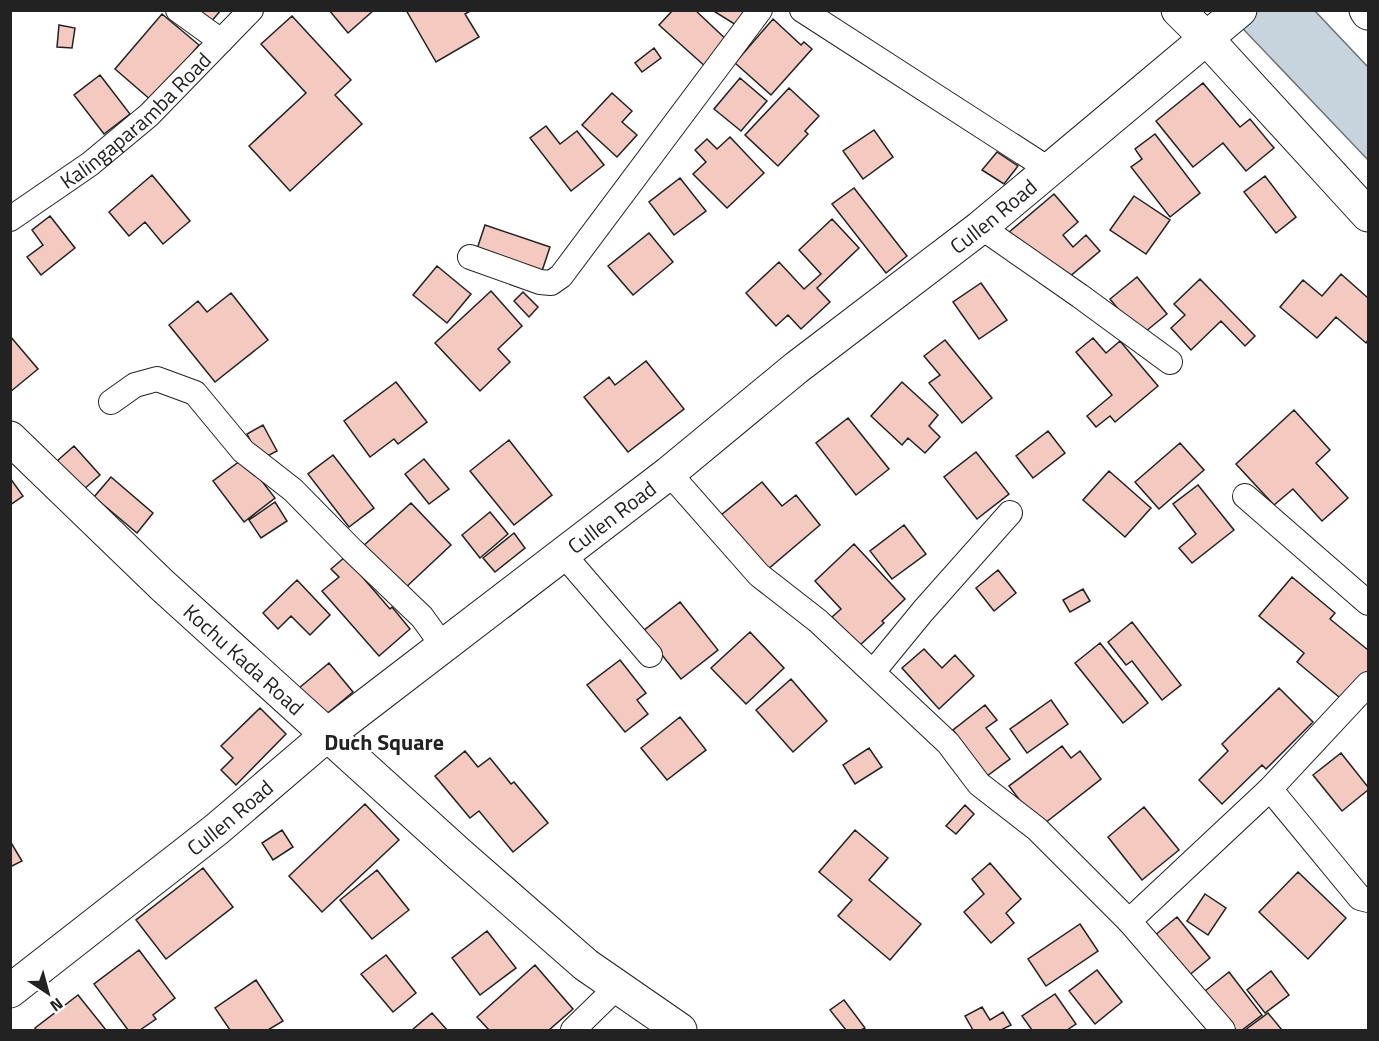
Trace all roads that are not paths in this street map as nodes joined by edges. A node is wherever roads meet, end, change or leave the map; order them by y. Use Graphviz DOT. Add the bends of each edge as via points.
graph roads {
  1 [pos="178,10"];
  2 [pos="251,10"];
  3 [pos="760,10"];
  4 [pos="802,10"];
  5 [pos="1178,10"];
  6 [pos="1240,10"];
  7 [pos="1208,37"];
  8 [pos="221,41"];
  9 [pos="1050,170"];
  10 [pos="1368,215"];
  11 [pos="10,219"];
  12 [pos="981,227"];
  13 [pos="470,257"];
  14 [pos="1170,362"];
  15 [pos="111,402"];
  16 [pos="10,438"];
  17 [pos="669,473"];
  18 [pos="1245,496"];
  19 [pos="1010,513"];
  20 [pos="563,554"];
  21 [pos="1368,603"];
  22 [pos="443,646"];
  23 [pos="650,655"];
  24 [pos="873,672"];
  25 [pos="1368,684"];
  26 [pos="327,735"];
  27 [pos="1270,789"];
  28 [pos="1368,900"];
  29 [pos="1129,921"];
  30 [pos="616,988"];
  31 [pos="10,991"];
  32 [pos="573,1030"];
  33 [pos="680,1030"];
  34 [pos="1223,1030"];
  1 -- 8 [label="street"];
  2 -- 8 [label="street, Kalingaparamba Road"];
  3 -- 13 [label="street" via="561,276 551,283 540,282"];
  4 -- 9 [label="street"];
  5 -- 7 [label="main road"];
  6 -- 7 [label="main road, Cullen Road"];
  7 -- 9 [label="main road, Cullen Road"];
  7 -- 10 [label="main road"];
  8 -- 11 [label="street, Kalingaparamba Road" via="149,115 90,164"];
  9 -- 12 [label="main road, Cullen Road"];
  12 -- 14 [label="street"];
  12 -- 17 [label="main road, Cullen Road" via="796,368"];
  15 -- 22 [label="street" via="135,385 157,379 195,393 243,451 293,490 422,617"];
  16 -- 26 [label="main road, Kochu Kada Road" via="162,585"];
  17 -- 20 [label="main road, Cullen Road"];
  17 -- 24 [label="street" via="759,575 818,621"];
  18 -- 21 [label="street"];
  19 -- 24 [label="street"];
  20 -- 22 [label="main road, Cullen Road"];
  20 -- 23 [label="street"];
  22 -- 26 [label="main road, Cullen Road"];
  24 -- 29 [label="street" via="948,743 979,784 1037,829"];
  25 -- 27 [label="street"];
  26 -- 30 [label="main road, Kochu Kada Road"];
  26 -- 31 [label="main road, Cullen Road" via="218,829"];
  27 -- 28 [label="street" via="1360,898"];
  27 -- 29 [label="street"];
  29 -- 34 [label="street"];
  30 -- 32 [label="street"];
  30 -- 33 [label="main road, Kochu Kada Road"];
}
